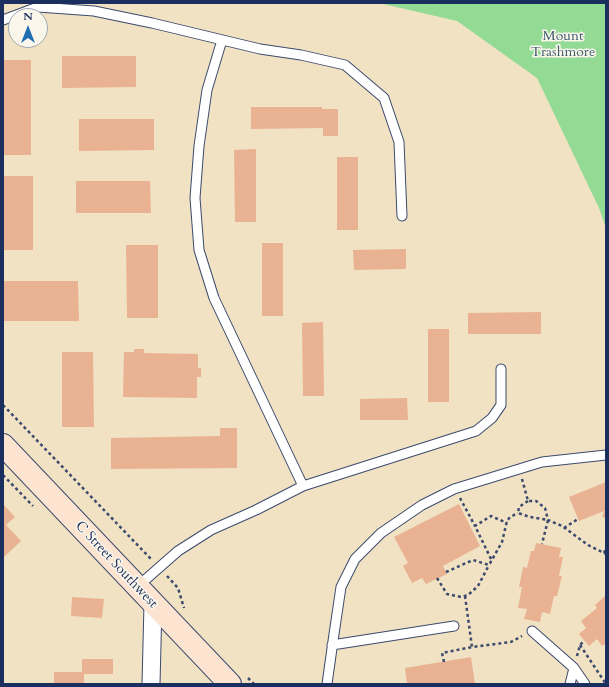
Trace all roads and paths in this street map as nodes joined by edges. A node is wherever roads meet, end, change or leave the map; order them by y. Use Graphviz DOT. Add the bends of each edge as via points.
graph roads {
  1 [pos="3,20"];
  2 [pos="222,40"];
  3 [pos="402,216"];
  4 [pos="501,369"];
  5 [pos="3,405"];
  6 [pos="3,445"];
  7 [pos="606,455"];
  8 [pos="520,469"];
  9 [pos="303,486"];
  10 [pos="454,489"];
  11 [pos="528,501"];
  12 [pos="518,514"];
  13 [pos="578,519"];
  14 [pos="548,520"];
  15 [pos="507,523"];
  16 [pos="475,526"];
  17 [pos="564,528"];
  18 [pos="542,544"];
  19 [pos="606,548"];
  20 [pos="605,554"];
  21 [pos="492,560"];
  22 [pos="489,565"];
  23 [pos="158,568"];
  24 [pos="446,572"];
  25 [pos="437,578"];
  26 [pos="138,587"];
  27 [pos="178,588"];
  28 [pos="465,596"];
  29 [pos="153,604"];
  30 [pos="454,626"];
  31 [pos="532,631"];
  32 [pos="332,645"];
  33 [pos="580,645"];
  34 [pos="472,647"];
  35 [pos="444,662"];
  36 [pos="574,668"];
  37 [pos="151,684"];
  38 [pos="230,684"];
  39 [pos="327,684"];
  40 [pos="570,684"];
  41 [pos="585,684"];
  42 [pos="606,684"];
  1 -- 2 [label="lane" via="38,7 94,11"];
  2 -- 3 [label="lane" via="345,65 384,98 399,142"];
  2 -- 9 [label="lane" via="207,90 199,146 195,198 199,250 214,298"];
  4 -- 9 [label="lane" via="501,405 492,418 476,431"];
  5 -- 23 [label="path"];
  6 -- 26 [label="main road, C Street Southwest"];
  7 -- 8 [label="lane" via="542,462"];
  8 -- 10 [label="lane"];
  8 -- 11 [label="path"];
  9 -- 23 [label="lane" via="211,530 178,551"];
  10 -- 16 [label="path"];
  10 -- 32 [label="lane" via="422,505 380,533 355,559 341,587"];
  11 -- 12 [label="path" via="520,507"];
  11 -- 14 [label="path" via="536,501 545,508"];
  12 -- 14 [label="path"];
  12 -- 15 [label="path" via="510,517"];
  13 -- 17 [label="path"];
  14 -- 17 [label="path"];
  14 -- 18 [label="path"];
  15 -- 16 [label="path" via="491,516"];
  15 -- 21 [label="path" via="502,542"];
  16 -- 21 [label="path"];
  17 -- 20 [label="path"];
  19 -- 20 [label="path"];
  21 -- 22 [label="path"];
  22 -- 24 [label="path" via="473,560"];
  22 -- 28 [label="path" via="478,586"];
  23 -- 26 [label="lane"];
  23 -- 27 [label="path"];
  25 -- 28 [label="path" via="447,594"];
  26 -- 29 [label="main road, C Street Southwest"];
  28 -- 34 [label="path"];
  29 -- 37 [label="street"];
  29 -- 38 [label="main road, C Street Southwest"];
  30 -- 32 [label="lane"];
  31 -- 34 [label="path" via="512,642"];
  31 -- 36 [label="lane"];
  32 -- 39 [label="lane"];
  33 -- 42 [label="path"];
  34 -- 35 [label="path" via="442,653"];
  36 -- 40 [label="lane"];
  36 -- 41 [label="lane"];
}
